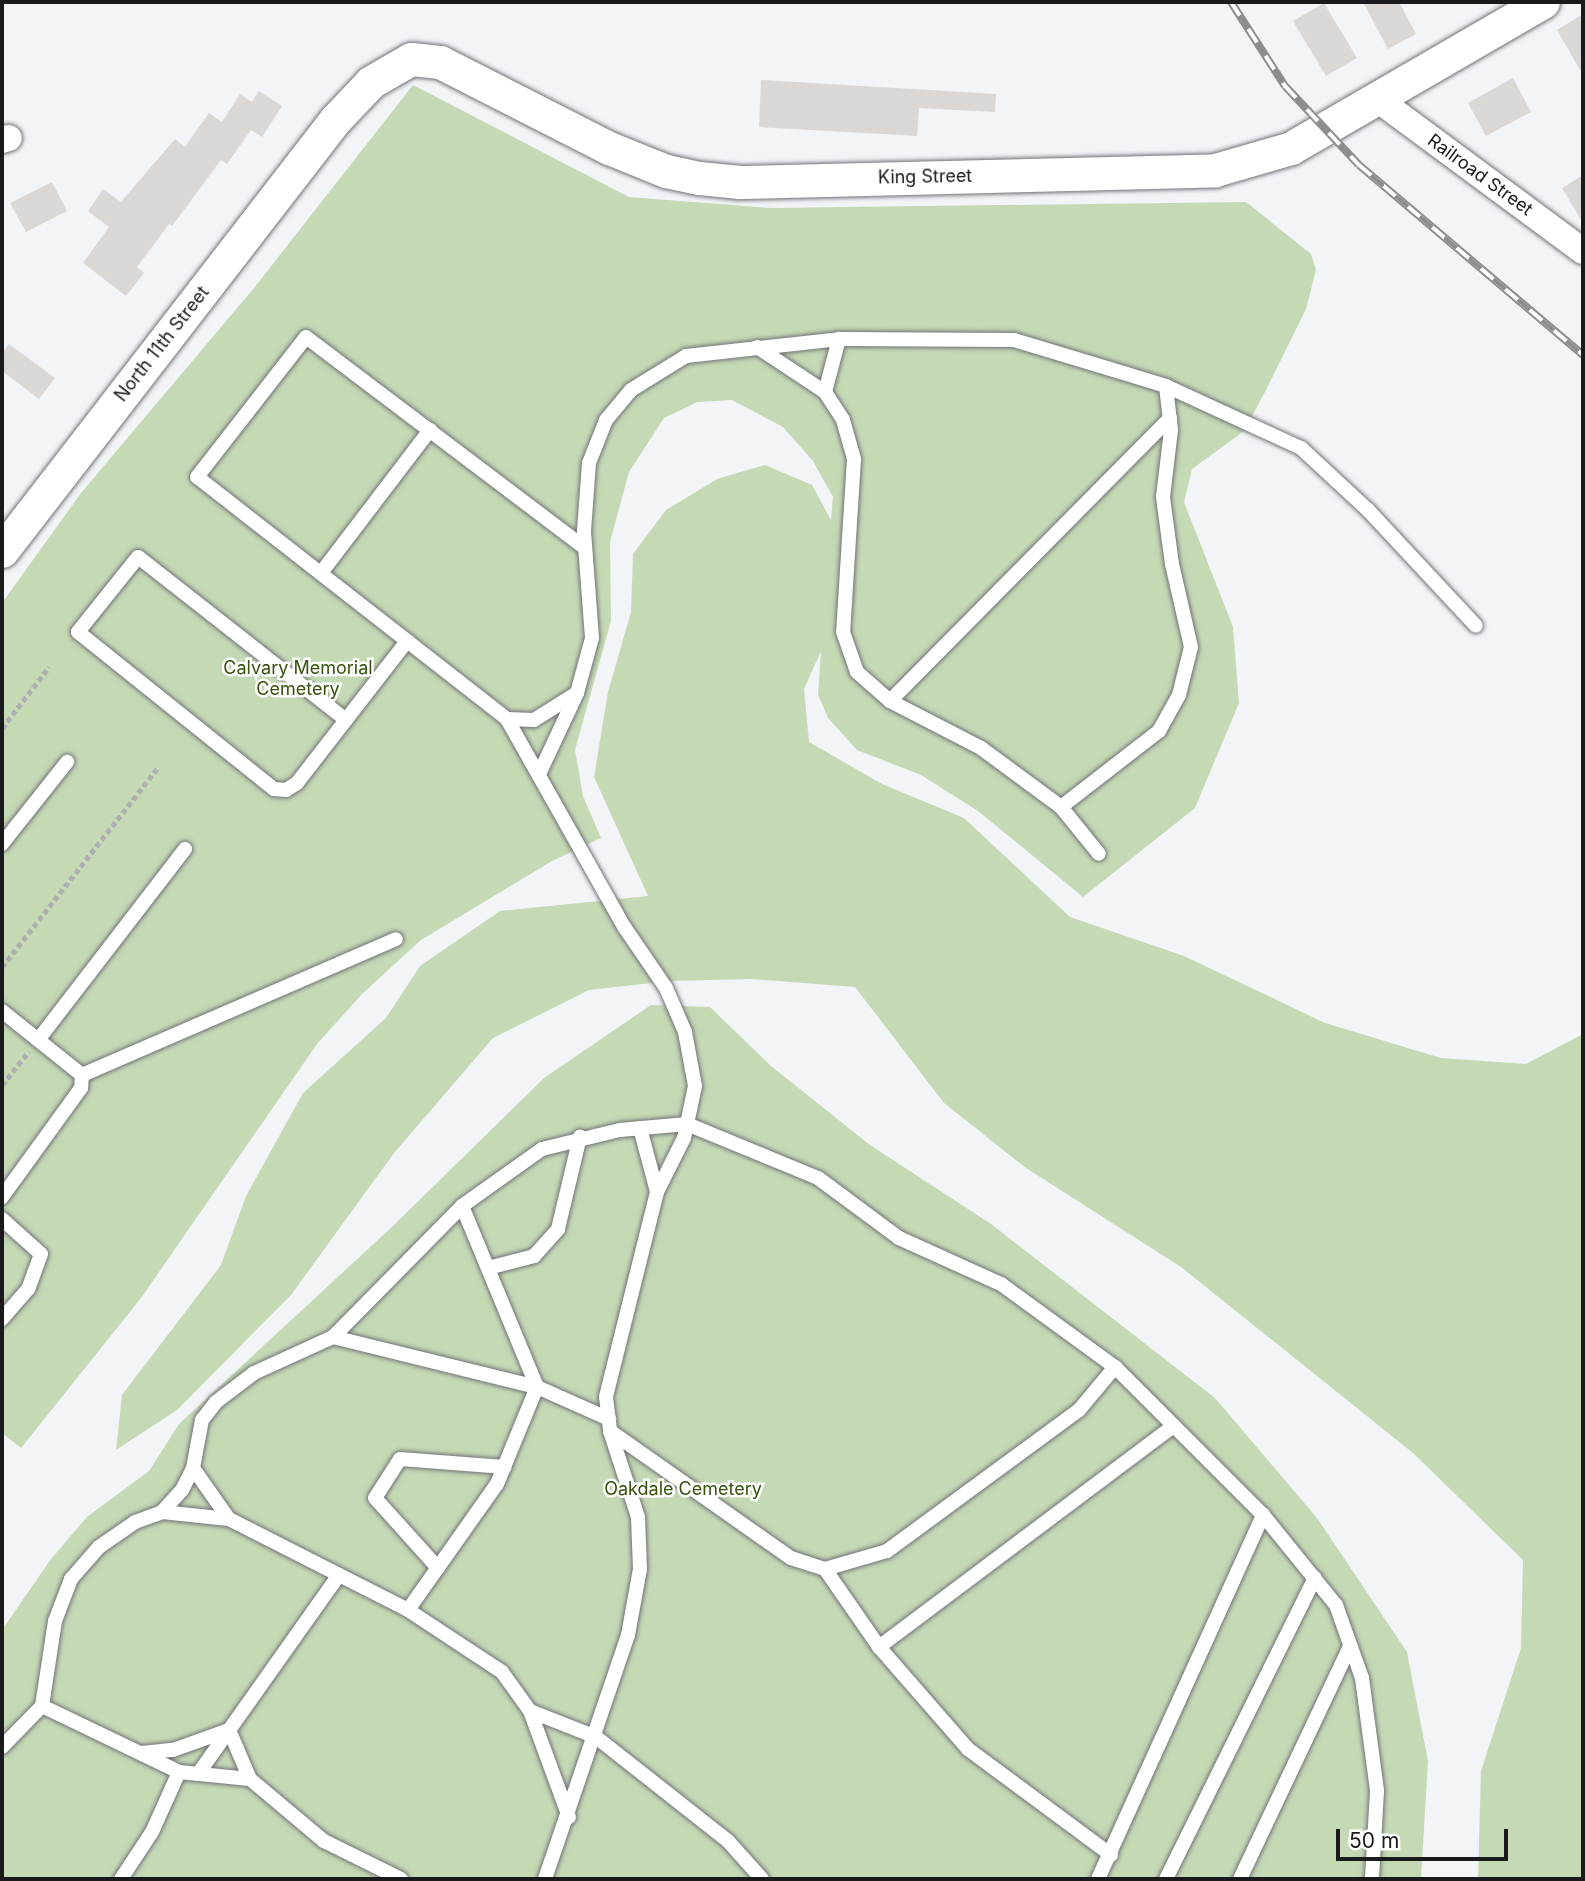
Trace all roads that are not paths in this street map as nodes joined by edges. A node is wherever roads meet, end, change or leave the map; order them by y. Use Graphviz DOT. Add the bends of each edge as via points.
graph roads {
  1 [pos="1544,2"];
  2 [pos="1376,98"];
  3 [pos="322,137"];
  4 [pos="1583,251"];
  5 [pos="839,339"];
  6 [pos="757,347"];
  7 [pos="1166,386"];
  8 [pos="825,392"];
  9 [pos="1170,418"];
  10 [pos="430,430"];
  11 [pos="584,548"];
  12 [pos="2,551"];
  13 [pos="320,573"];
  14 [pos="1476,626"];
  15 [pos="407,641"];
  16 [pos="577,693"];
  17 [pos="890,701"];
  18 [pos="507,719"];
  19 [pos="346,720"];
  20 [pos="67,762"];
  21 [pos="540,772"];
  22 [pos="1061,807"];
  23 [pos="2,844"];
  24 [pos="185,849"];
  25 [pos="1099,854"];
  26 [pos="396,939"];
  27 [pos="2,1012"];
  28 [pos="38,1040"];
  29 [pos="82,1074"];
  30 [pos="687,1124"];
  31 [pos="640,1128"];
  32 [pos="580,1137"];
  33 [pos="657,1192"];
  34 [pos="2,1197"];
  35 [pos="462,1206"];
  36 [pos="2,1219"];
  37 [pos="488,1268"];
  38 [pos="2,1318"];
  39 [pos="333,1337"];
  40 [pos="1115,1367"];
  41 [pos="537,1387"];
  42 [pos="609,1425"];
  43 [pos="1172,1427"];
  44 [pos="505,1467"];
  45 [pos="193,1468"];
  46 [pos="162,1512"];
  47 [pos="1263,1514"];
  48 [pos="229,1519"];
  49 [pos="438,1568"];
  50 [pos="825,1569"];
  51 [pos="339,1575"];
  52 [pos="1315,1578"];
  53 [pos="408,1610"];
  54 [pos="1350,1646"];
  55 [pos="879,1647"];
  56 [pos="42,1706"];
  57 [pos="530,1711"];
  58 [pos="229,1730"];
  59 [pos="596,1737"];
  60 [pos="2,1747"];
  61 [pos="140,1753"];
  62 [pos="179,1772"];
  63 [pos="198,1774"];
  64 [pos="250,1779"];
  65 [pos="569,1817"];
  66 [pos="1111,1855"];
  67 [pos="121,1879"];
  68 [pos="401,1879"];
  69 [pos="545,1879"];
  70 [pos="762,1879"];
  71 [pos="1098,1879"];
  72 [pos="1166,1879"];
  73 [pos="1240,1879"];
  74 [pos="1372,1879"];
  1 -- 2 [label="street, King Street"];
  2 -- 3 [label="street, King Street" via="1292,148 1216,170 740,182 666,171 422,57 394,66 371,82"];
  2 -- 4 [label="street, Railroad Street"];
  3 -- 12 [label="street, North 11th Street"];
  5 -- 6 [label="lane"];
  5 -- 7 [label="lane" via="1014,340"];
  5 -- 8 [label="lane"];
  6 -- 8 [label="lane"];
  6 -- 11 [label="lane" via="686,356 631,390 606,420 589,463"];
  7 -- 9 [label="lane"];
  7 -- 14 [label="lane" via="1301,448 1368,510"];
  8 -- 17 [label="lane" via="843,420 854,459 844,632 857,672"];
  9 -- 17 [label="lane"];
  9 -- 22 [label="lane" via="1163,497 1191,647 1180,695 1159,731"];
  10 -- 11 [label="lane"];
  10 -- 13 [label="lane"];
  10 -- 13 [label="lane" via="306,337 197,477"];
  11 -- 16 [label="lane" via="592,638"];
  13 -- 15 [label="lane"];
  15 -- 18 [label="lane"];
  15 -- 19 [label="lane"];
  16 -- 18 [label="lane" via="534,720"];
  16 -- 21 [label="lane"];
  17 -- 22 [label="lane" via="981,748"];
  18 -- 21 [label="lane"];
  19 -- 19 [label="lane" via="297,783 286,790 274,789 78,632 138,557"];
  20 -- 23 [label="lane"];
  21 -- 30 [label="lane" via="625,928 656,970 685,1032 695,1086"];
  22 -- 25 [label="lane"];
  24 -- 28 [label="lane"];
  26 -- 29 [label="lane"];
  27 -- 28 [label="lane"];
  28 -- 29 [label="lane"];
  29 -- 34 [label="lane" via="81,1088"];
  30 -- 31 [label="lane"];
  30 -- 33 [label="lane"];
  30 -- 40 [label="lane" via="818,1178 899,1238 1001,1284"];
  31 -- 32 [label="lane"];
  31 -- 33 [label="lane"];
  32 -- 35 [label="lane" via="542,1149"];
  32 -- 37 [label="lane" via="558,1229 534,1256"];
  33 -- 42 [label="lane" via="606,1397"];
  35 -- 37 [label="lane"];
  35 -- 39 [label="lane"];
  36 -- 38 [label="lane" via="41,1254 28,1289"];
  37 -- 41 [label="lane"];
  39 -- 41 [label="lane"];
  39 -- 45 [label="lane" via="254,1373 216,1402 202,1420"];
  40 -- 43 [label="lane"];
  40 -- 50 [label="lane" via="1079,1410 887,1551"];
  41 -- 42 [label="lane"];
  41 -- 44 [label="lane"];
  42 -- 50 [label="lane" via="791,1558"];
  42 -- 59 [label="lane" via="638,1517 640,1569 628,1634"];
  43 -- 47 [label="lane"];
  43 -- 55 [label="lane"];
  44 -- 49 [label="lane"];
  44 -- 49 [label="lane" via="400,1459 375,1498"];
  45 -- 46 [label="lane" via="182,1490"];
  45 -- 48 [label="lane"];
  46 -- 48 [label="lane"];
  46 -- 56 [label="lane" via="135,1522 99,1547 71,1579 55,1621"];
  47 -- 52 [label="lane"];
  47 -- 66 [label="lane"];
  48 -- 51 [label="lane"];
  49 -- 53 [label="lane"];
  50 -- 55 [label="lane"];
  51 -- 53 [label="lane"];
  51 -- 58 [label="lane"];
  52 -- 54 [label="lane" via="1336,1605"];
  52 -- 72 [label="lane"];
  53 -- 57 [label="lane" via="502,1672"];
  54 -- 73 [label="lane"];
  54 -- 74 [label="lane" via="1362,1678 1377,1791"];
  55 -- 66 [label="lane" via="968,1749"];
  56 -- 60 [label="lane"];
  56 -- 61 [label="lane"];
  57 -- 59 [label="lane"];
  57 -- 65 [label="lane"];
  58 -- 61 [label="lane" via="173,1750"];
  58 -- 63 [label="lane"];
  58 -- 64 [label="lane"];
  59 -- 65 [label="lane"];
  59 -- 70 [label="lane" via="728,1841"];
  61 -- 62 [label="lane"];
  62 -- 63 [label="lane"];
  62 -- 67 [label="lane" via="152,1832"];
  63 -- 64 [label="lane"];
  64 -- 68 [label="lane" via="324,1840"];
  65 -- 69 [label="lane"];
  66 -- 71 [label="lane"];
}
